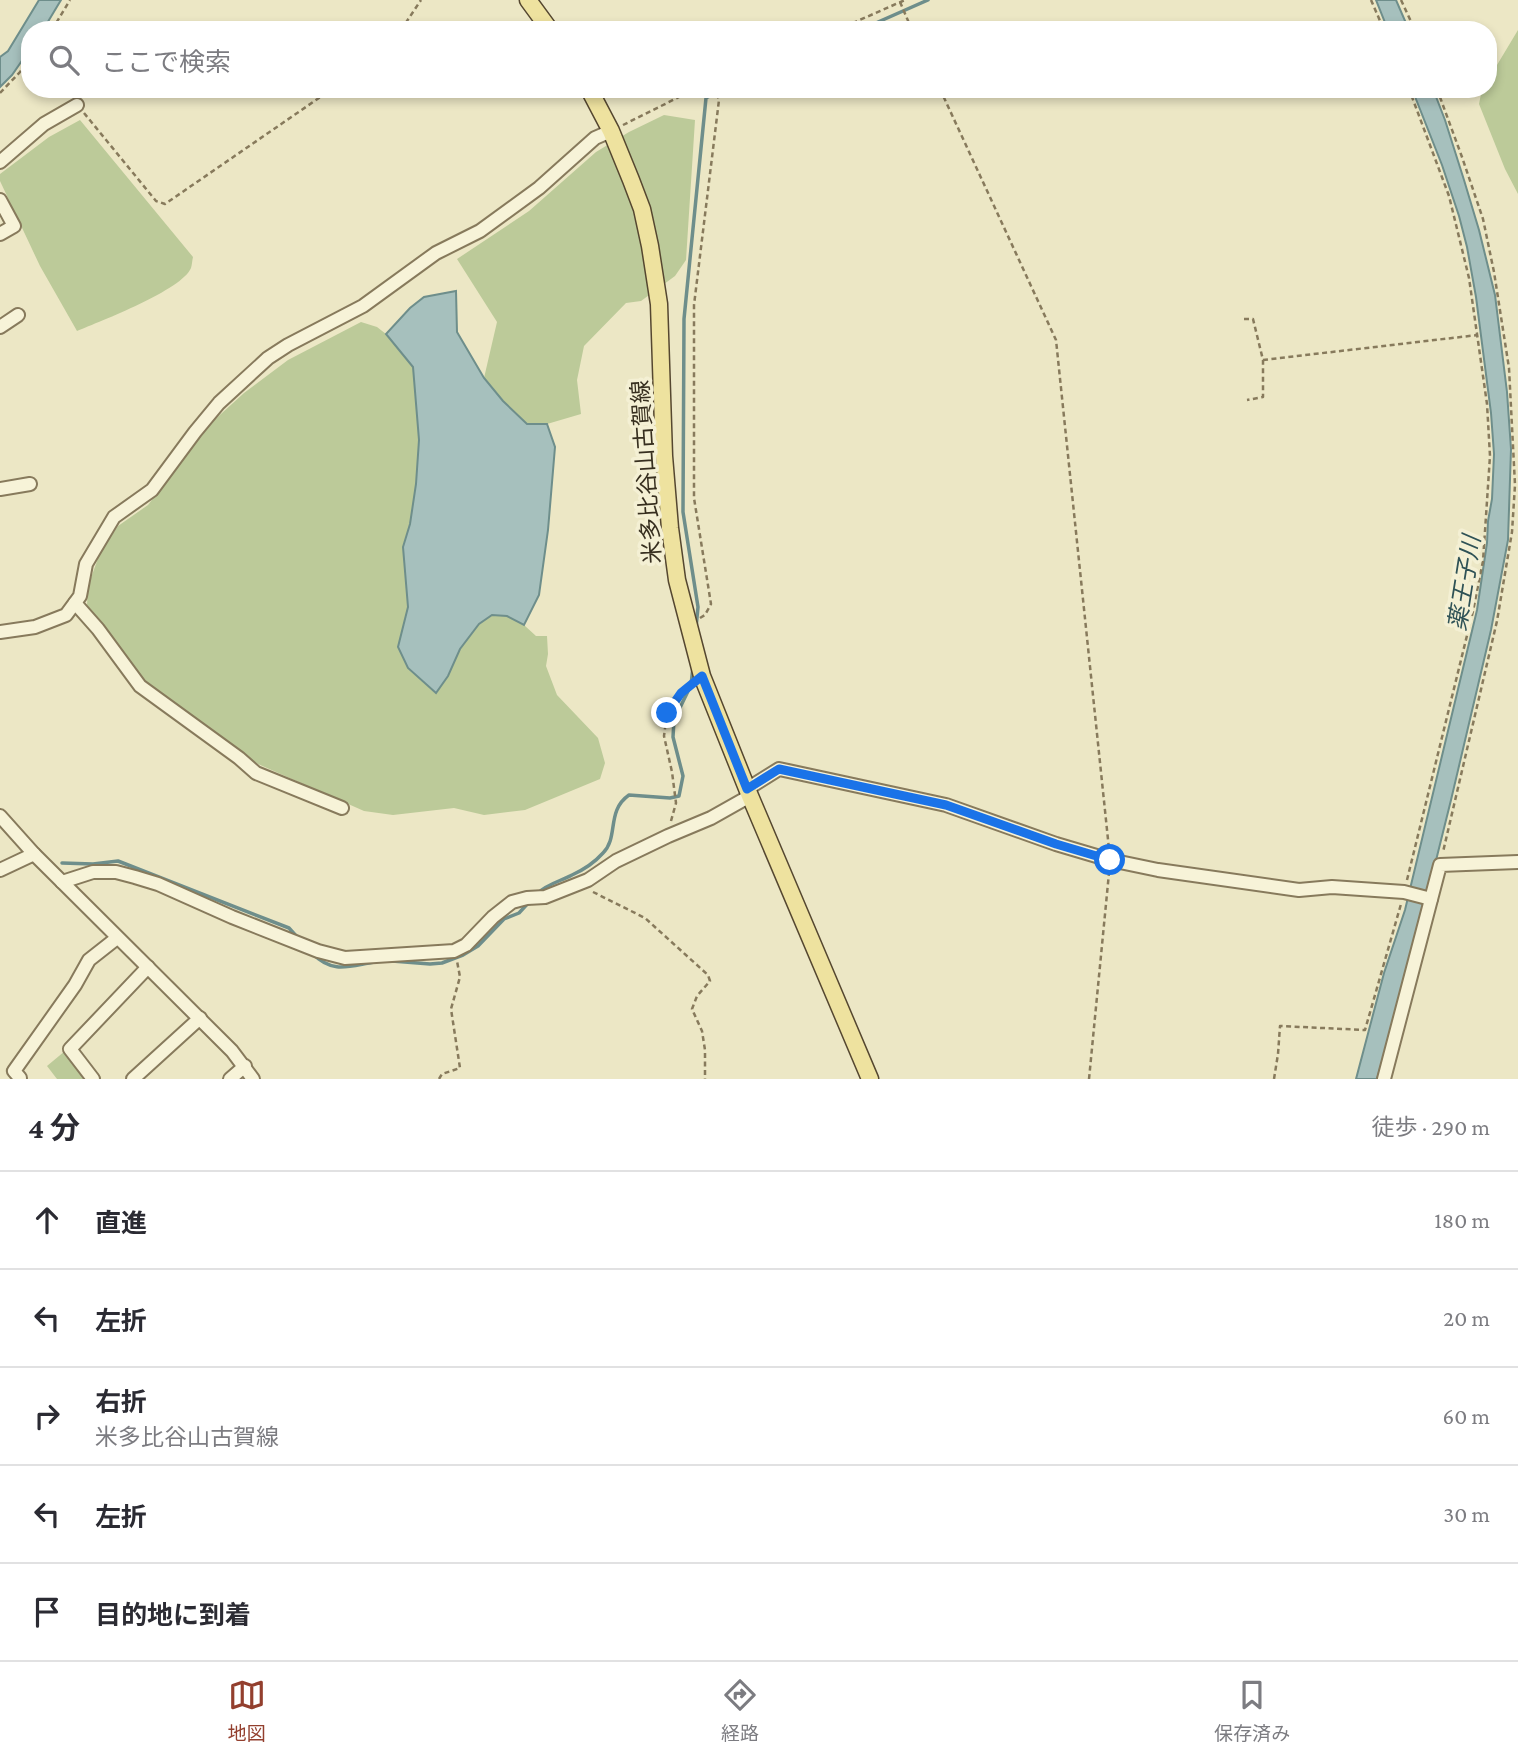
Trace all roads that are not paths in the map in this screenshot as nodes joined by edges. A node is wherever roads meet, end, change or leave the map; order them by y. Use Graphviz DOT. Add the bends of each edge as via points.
graph roads {
  1 [pos="528,0"];
  2 [pos="543,21"];
  3 [pos="594,98"];
  4 [pos="77,105"];
  5 [pos="611,131"];
  6 [pos="0,162"];
  7 [pos="0,200"];
  8 [pos="0,234"];
  9 [pos="18,315"];
  10 [pos="0,327"];
  11 [pos="30,484"];
  12 [pos="0,489"];
  13 [pos="75,603"];
  14 [pos="0,632"];
  15 [pos="748,792"];
  16 [pos="342,808"];
  17 [pos="0,816"];
  18 [pos="34,854"];
  19 [pos="1518,862"];
  20 [pos="0,870"];
  21 [pos="62,882"];
  22 [pos="1432,899"];
  23 [pos="117,938"];
  24 [pos="148,967"];
  25 [pos="200,1018"];
  26 [pos="245,1066"];
  27 [pos="20,1078"];
  28 [pos="93,1079"];
  29 [pos="133,1079"];
  30 [pos="230,1079"];
  31 [pos="253,1079"];
  32 [pos="870,1079"];
  33 [pos="1384,1079"];
  1 -- 2 [label="main road"];
  3 -- 5 [label="main road, 米多比谷山古賀線"];
  4 -- 6 [label="street" via="44,124"];
  5 -- 13 [label="street" via="595,138 539,188 480,230 436,253 363,306 268,358 219,403 152,490 114,517 86,564"];
  5 -- 15 [label="main road, 米多比谷山古賀線" via="642,209 657,292 664,456 677,580 702,676"];
  7 -- 8 [label="street" via="14,226"];
  9 -- 10 [label="street"];
  11 -- 12 [label="street"];
  13 -- 14 [label="street" via="66,615 46,623"];
  13 -- 16 [label="street" via="140,686 257,774"];
  15 -- 21 [label="street" via="711,818 616,861 588,880 545,897 512,902 454,951 345,958 135,877 93,872"];
  15 -- 22 [label="street" via="779,769 946,805 1056,844 1158,870 1299,890 1332,887 1404,892"];
  15 -- 32 [label="main road, 米多比谷山古賀線"];
  17 -- 18 [label="street"];
  18 -- 20 [label="street"];
  18 -- 21 [label="street"];
  19 -- 22 [label="street" via="1440,865"];
  21 -- 23 [label="street"];
  22 -- 33 [label="street"];
  23 -- 24 [label="street"];
  23 -- 27 [label="street" via="89,960 14,1071"];
  24 -- 25 [label="street"];
  24 -- 28 [label="street" via="70,1049"];
  25 -- 26 [label="street"];
  25 -- 29 [label="street"];
  26 -- 30 [label="street"];
  26 -- 31 [label="street"];
}
